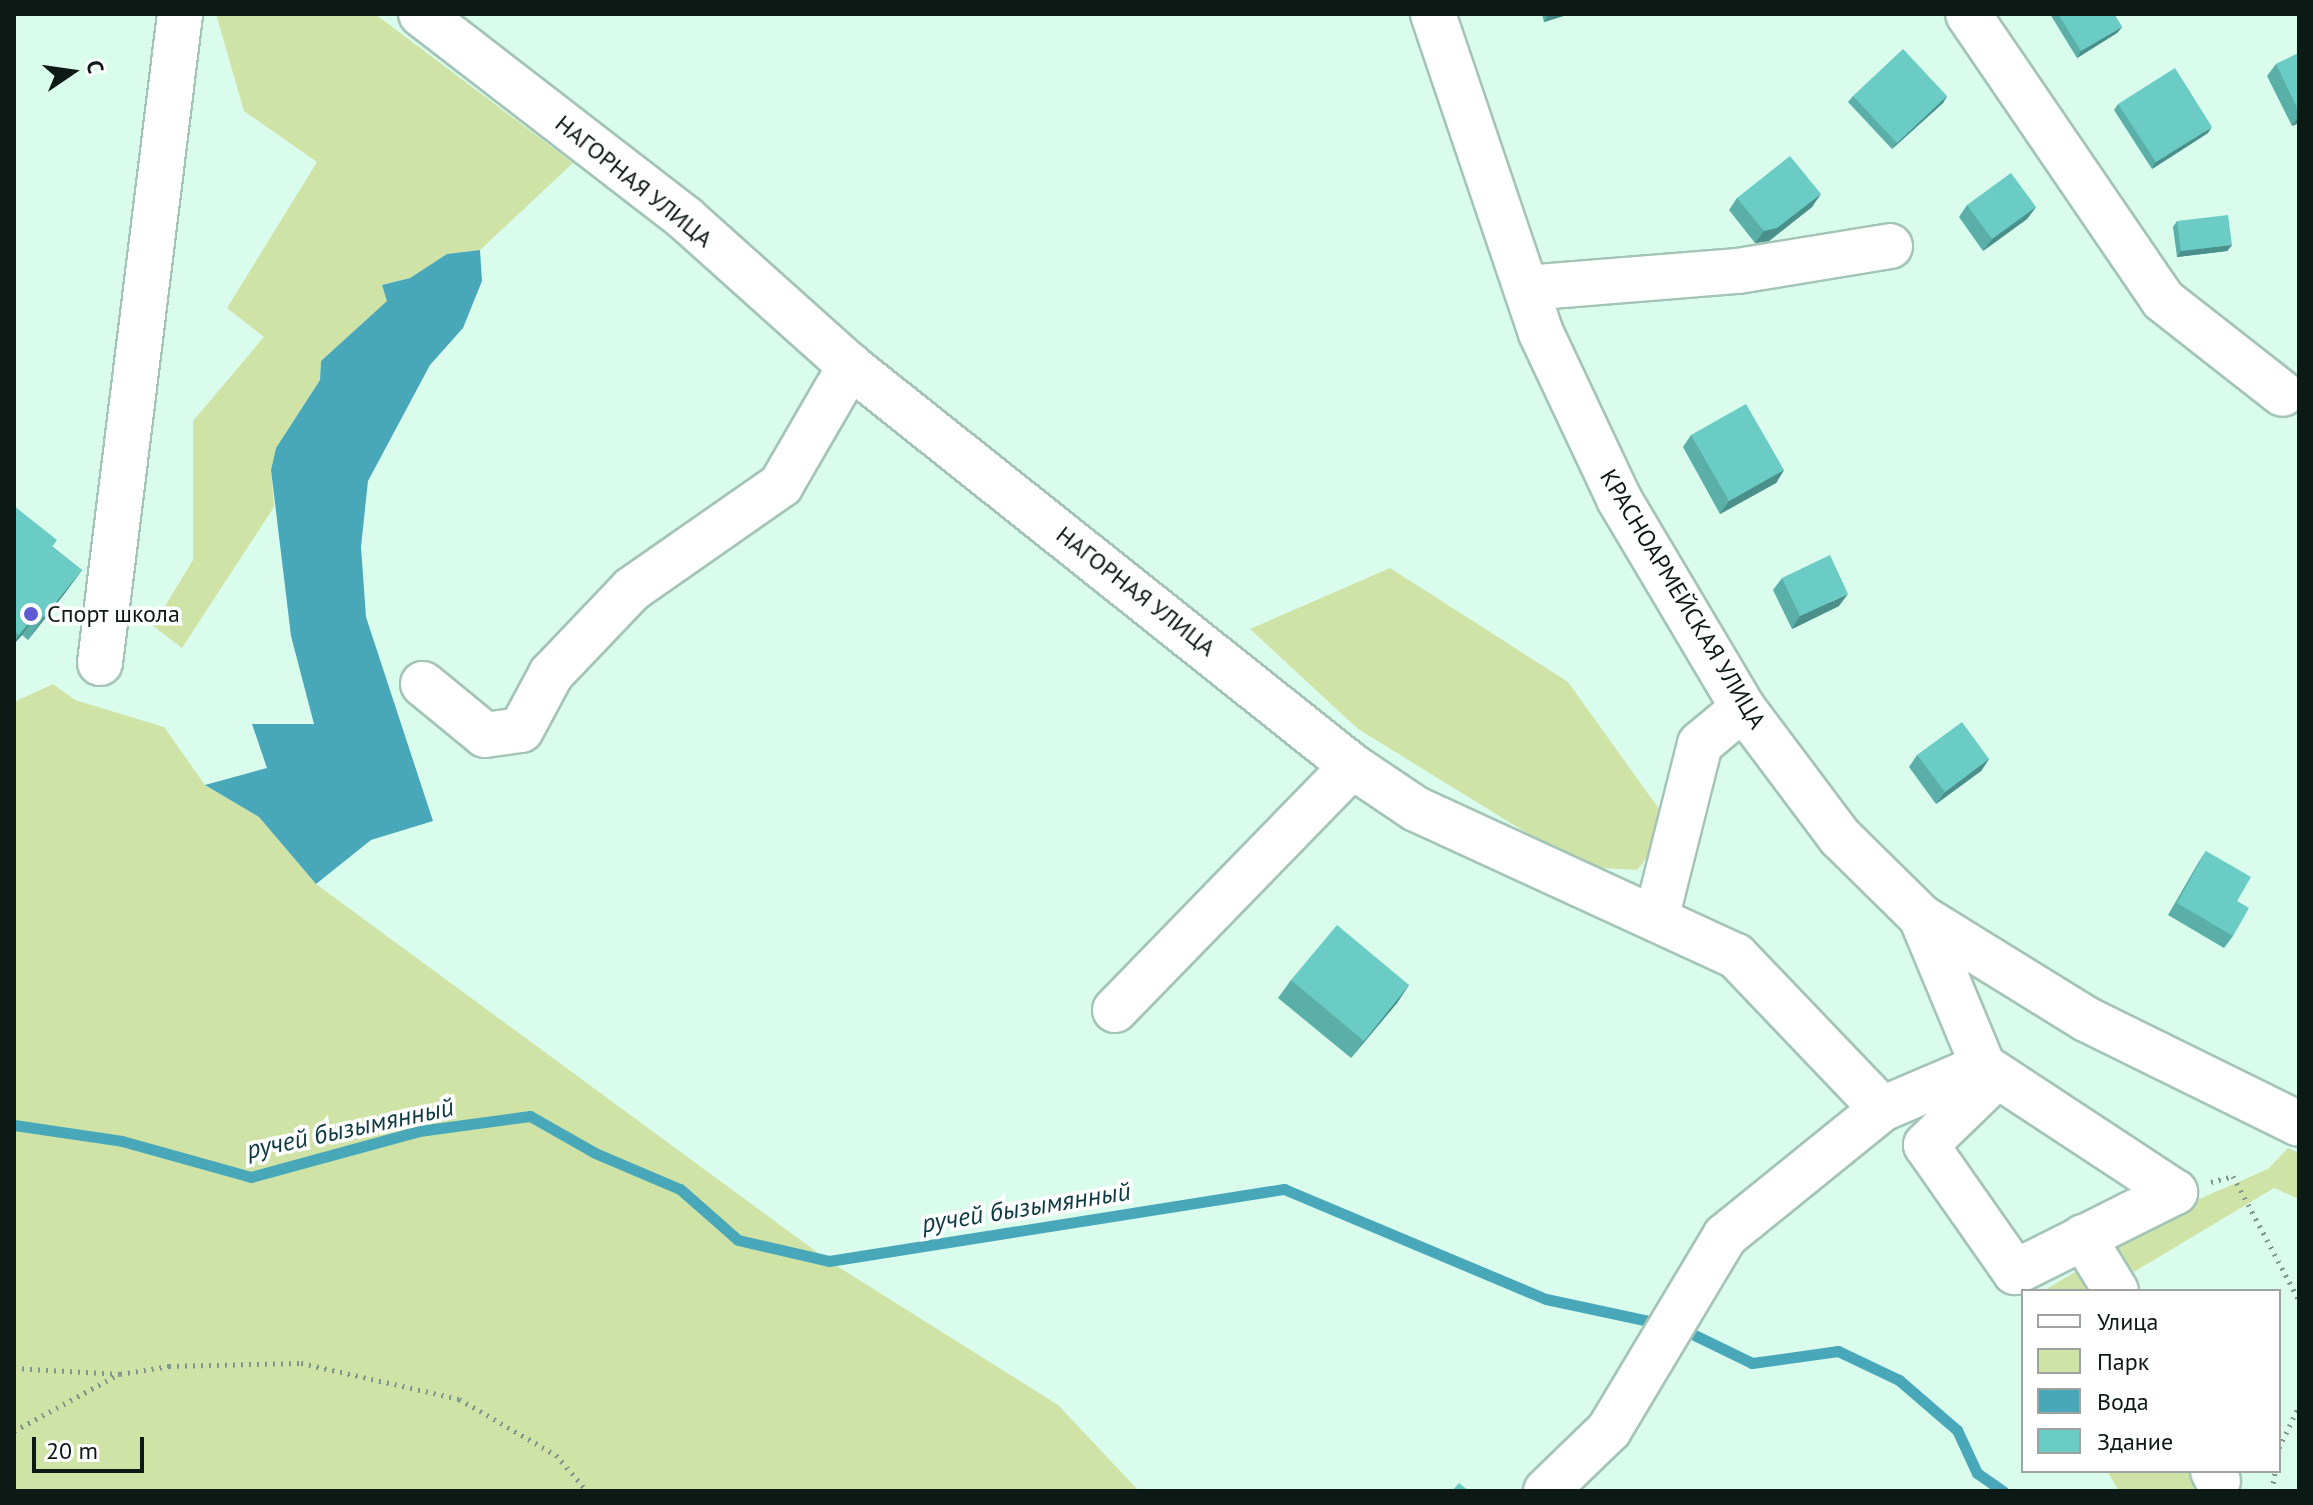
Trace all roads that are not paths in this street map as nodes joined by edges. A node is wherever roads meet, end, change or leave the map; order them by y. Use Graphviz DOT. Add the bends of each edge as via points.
graph roads {
  1 [pos="180,14"];
  2 [pos="421,14"];
  3 [pos="1433,14"];
  4 [pos="1968,14"];
  5 [pos="1890,246"];
  6 [pos="1526,288"];
  7 [pos="850,366"];
  8 [pos="2283,394"];
  9 [pos="100,663"];
  10 [pos="423,684"];
  11 [pos="1743,708"];
  12 [pos="1352,766"];
  13 [pos="1657,915"];
  14 [pos="1921,917"];
  15 [pos="1115,1010"];
  16 [pos="1989,1071"];
  17 [pos="1882,1109"];
  18 [pos="2299,1124"];
  19 [pos="2083,1237"];
  20 [pos="2115,1289"];
  21 [pos="1546,1491"];
  1 -- 9 [label="street"];
  2 -- 7 [label="street, НАГОРНАЯ УЛИЦА" via="685,218"];
  3 -- 6 [label="street, КРАСНОАРМЕЙСКАЯ УЛИЦА"];
  4 -- 8 [label="street" via="2163,300"];
  5 -- 6 [label="street" via="1738,271"];
  6 -- 11 [label="street, КРАСНОАРМЕЙСКАЯ УЛИЦА" via="1541,333 1619,499"];
  7 -- 10 [label="street" via="781,485 632,589 551,674 521,730 485,735"];
  7 -- 12 [label="street, НАГОРНАЯ УЛИЦА"];
  11 -- 13 [label="street" via="1700,744"];
  11 -- 14 [label="street, КРАСНОАРМЕЙСКАЯ УЛИЦА" via="1840,837"];
  12 -- 13 [label="street, НАГОРНАЯ УЛИЦА" via="1416,809"];
  12 -- 15 [label="street"];
  13 -- 17 [label="street, НАГОРНАЯ УЛИЦА" via="1736,956"];
  14 -- 16 [label="street"];
  14 -- 18 [label="street, КРАСНОАРМЕЙСКАЯ УЛИЦА" via="2086,1019"];
  16 -- 17 [label="street"];
  16 -- 19 [label="street" via="2175,1192"];
  16 -- 19 [label="street" via="1926,1145 2015,1272"];
  17 -- 21 [label="street" via="1725,1236 1609,1430"];
  19 -- 20 [label="street"];
}
